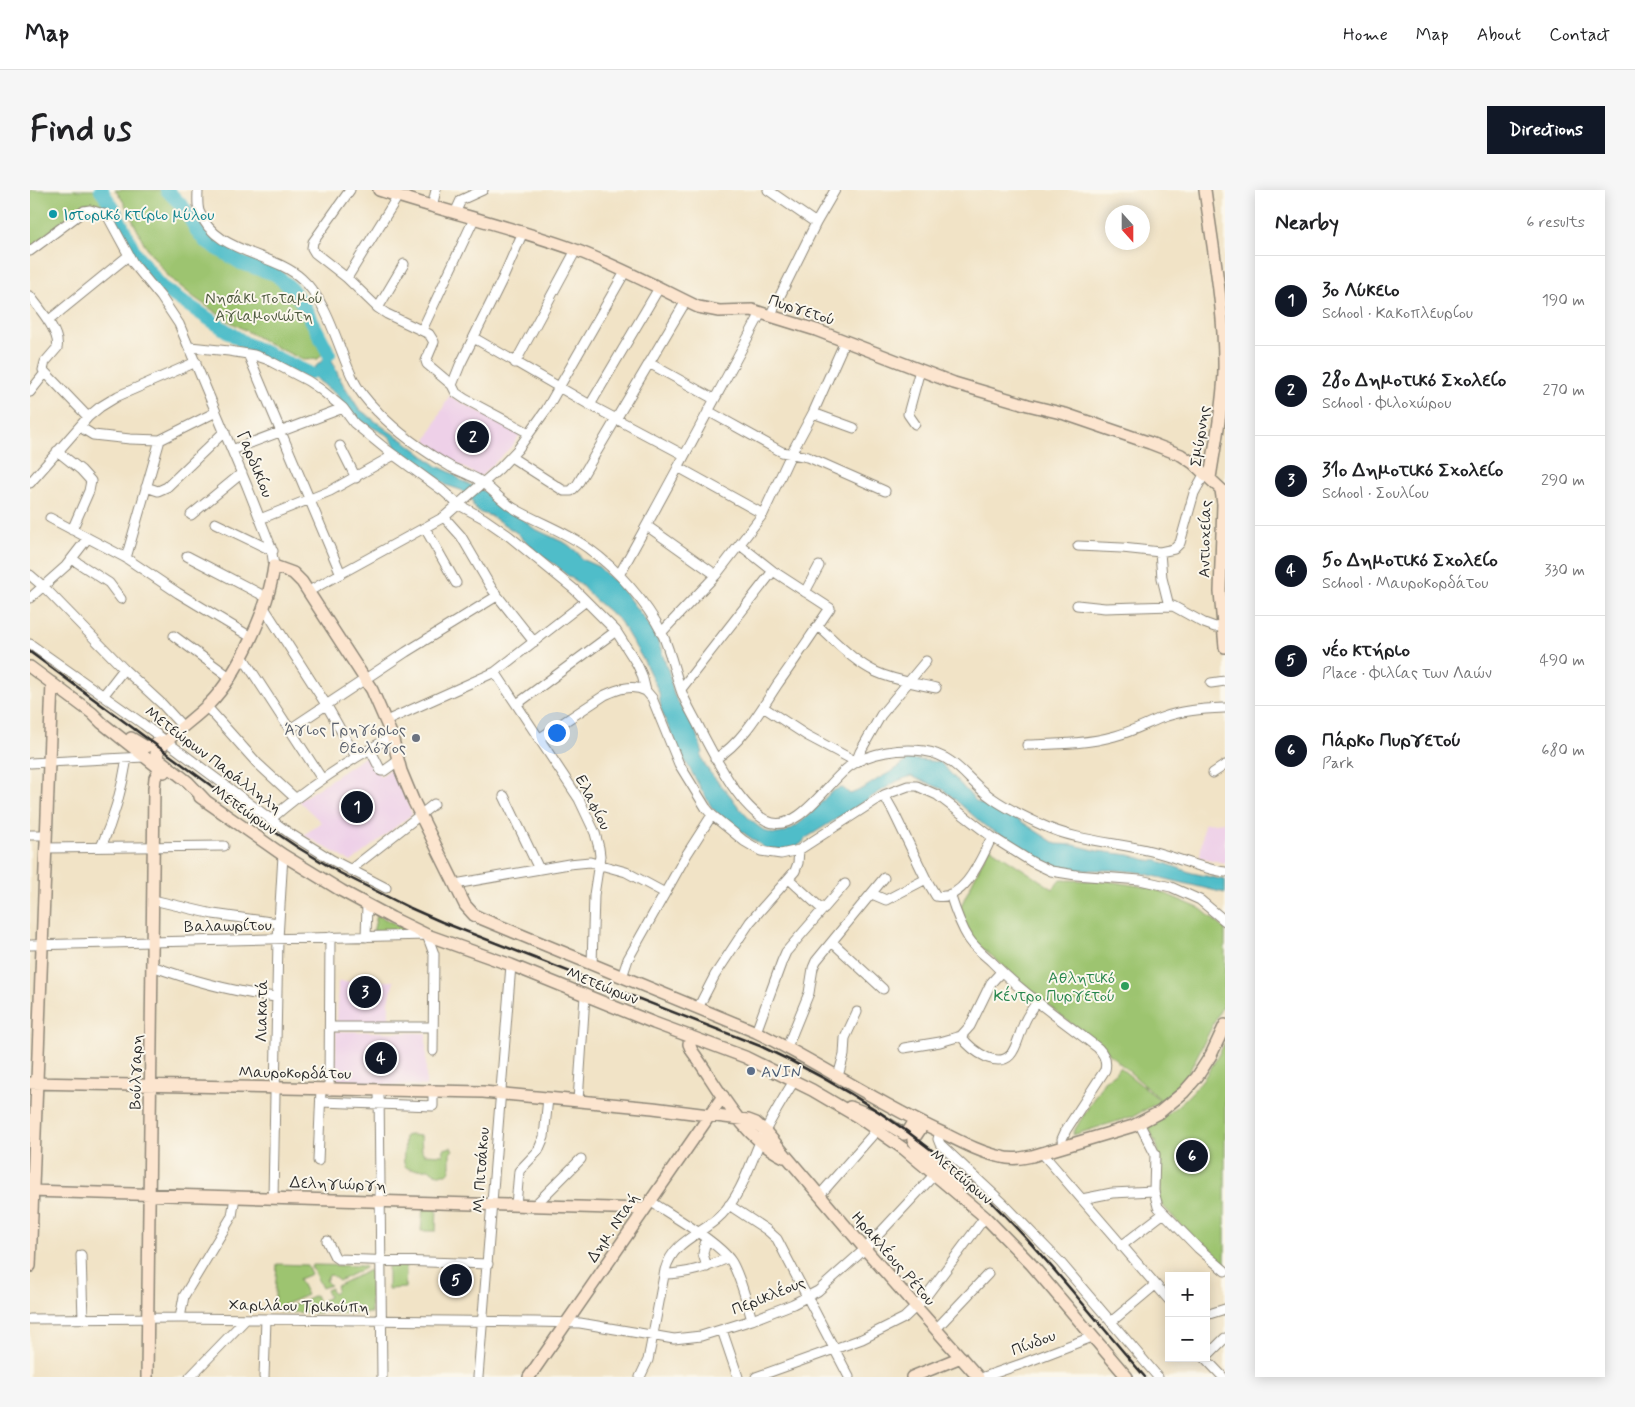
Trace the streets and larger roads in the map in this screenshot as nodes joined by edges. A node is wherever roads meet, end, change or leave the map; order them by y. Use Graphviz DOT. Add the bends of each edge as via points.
graph roads {
  1 [pos="198,190"];
  2 [pos="350,190"];
  3 [pos="379,190"];
  4 [pos="436,190"];
  5 [pos="483,190"];
  6 [pos="768,190"];
  7 [pos="835,190"];
  8 [pos="1205,190"];
  9 [pos="398,196"];
  10 [pos="432,207"];
  11 [pos="455,213"];
  12 [pos="474,219"];
  13 [pos="816,223"];
  14 [pos="523,232"];
  15 [pos="576,250"];
  16 [pos="30,251"];
  17 [pos="128,256"];
  18 [pos="404,264"];
  19 [pos="625,272"];
  20 [pos="347,278"];
  21 [pos="659,288"];
  22 [pos="30,296"];
  23 [pos="686,301"];
  24 [pos="378,308"];
  25 [pos="766,314"];
  26 [pos="48,322"];
  27 [pos="422,330"];
  28 [pos="474,338"];
  29 [pos="845,341"];
  30 [pos="190,347"];
  31 [pos="248,354"];
  32 [pos="196,362"];
  33 [pos="515,362"];
  34 [pos="649,363"];
  35 [pos="920,370"];
  36 [pos="45,373"];
  37 [pos="1224,380"];
  38 [pos="452,385"];
  39 [pos="558,387"];
  40 [pos="30,392"];
  41 [pos="714,399"];
  42 [pos="590,405"];
  43 [pos="343,408"];
  44 [pos="708,411"];
  45 [pos="216,412"];
  46 [pos="813,413"];
  47 [pos="88,417"];
  48 [pos="616,419"];
  49 [pos="915,424"];
  50 [pos="80,427"];
  51 [pos="854,428"];
  52 [pos="224,431"];
  53 [pos="281,432"];
  54 [pos="529,433"];
  55 [pos="160,440"];
  56 [pos="340,446"];
  57 [pos="232,450"];
  58 [pos="57,451"];
  59 [pos="791,454"];
  60 [pos="394,455"];
  61 [pos="684,455"];
  62 [pos="511,457"];
  63 [pos="678,467"];
  64 [pos="242,473"];
  65 [pos="1207,476"];
  66 [pos="356,478"];
  67 [pos="30,483"];
  68 [pos="483,483"];
  69 [pos="146,487"];
  70 [pos="885,491"];
  71 [pos="1223,492"];
  72 [pos="309,500"];
  73 [pos="459,505"];
  74 [pos="763,514"];
  75 [pos="191,515"];
  76 [pos="444,516"];
  77 [pos="50,518"];
  78 [pos="260,519"];
  79 [pos="215,523"];
  80 [pos="648,526"];
  81 [pos="425,528"];
  82 [pos="72,530"];
  83 [pos="87,539"];
  84 [pos="740,545"];
  85 [pos="1078,546"];
  86 [pos="272,551"];
  87 [pos="1160,552"];
  88 [pos="187,556"];
  89 [pos="126,558"];
  90 [pos="72,559"];
  91 [pos="274,566"];
  92 [pos="819,566"];
  93 [pos="773,572"];
  94 [pos="341,574"];
  95 [pos="30,575"];
  96 [pos="619,575"];
  97 [pos="716,575"];
  98 [pos="456,583"];
  99 [pos="44,587"];
  100 [pos="309,591"];
  101 [pos="805,592"];
  102 [pos="497,596"];
  103 [pos="30,598"];
  104 [pos="121,599"];
  105 [pos="264,602"];
  106 [pos="586,602"];
  107 [pos="1077,605"];
  108 [pos="1169,606"];
  109 [pos="818,626"];
  110 [pos="1222,626"];
  111 [pos="616,631"];
  112 [pos="661,633"];
  113 [pos="174,636"];
  114 [pos="251,637"];
  115 [pos="534,642"];
  116 [pos="30,644"];
  117 [pos="1225,647"];
  118 [pos="242,656"];
  119 [pos="926,661"];
  120 [pos="30,667"];
  121 [pos="124,669"];
  122 [pos="495,672"];
  123 [pos="230,678"];
  124 [pos="366,679"];
  125 [pos="1225,681"];
  126 [pos="908,682"];
  127 [pos="52,683"];
  128 [pos="1211,683"];
  129 [pos="936,688"];
  130 [pos="681,689"];
  131 [pos="646,690"];
  132 [pos="103,696"];
  133 [pos="517,704"];
  134 [pos="207,706"];
  135 [pos="327,706"];
  136 [pos="763,707"];
  137 [pos="1225,708"];
  138 [pos="92,713"];
  139 [pos="386,721"];
  140 [pos="183,727"];
  141 [pos="290,730"];
  142 [pos="392,736"];
  143 [pos="540,738"];
  144 [pos="165,741"];
  145 [pos="1028,745"];
  146 [pos="370,749"];
  147 [pos="144,757"];
  148 [pos="356,757"];
  149 [pos="127,758"];
  150 [pos="715,759"];
  151 [pos="398,761"];
  152 [pos="855,761"];
  153 [pos="48,762"];
  154 [pos="30,763"];
  155 [pos="1225,765"];
  156 [pos="160,769"];
  157 [pos="1213,773"];
  158 [pos="322,779"];
  159 [pos="884,795"];
  160 [pos="504,796"];
  161 [pos="295,798"];
  162 [pos="206,801"];
  163 [pos="434,804"];
  164 [pos="712,815"];
  165 [pos="420,816"];
  166 [pos="270,820"];
  167 [pos="30,835"];
  168 [pos="46,835"];
  169 [pos="992,837"];
  170 [pos="154,846"];
  171 [pos="224,846"];
  172 [pos="101,847"];
  173 [pos="45,848"];
  174 [pos="799,850"];
  175 [pos="282,855"];
  176 [pos="598,863"];
  177 [pos="540,869"];
  178 [pos="350,870"];
  179 [pos="1225,872"];
  180 [pos="884,878"];
  181 [pos="789,879"];
  182 [pos="926,879"];
  183 [pos="455,884"];
  184 [pos="845,884"];
  185 [pos="386,888"];
  186 [pos="665,893"];
  187 [pos="872,894"];
  188 [pos="950,894"];
  189 [pos="153,900"];
  190 [pos="367,905"];
  191 [pos="823,910"];
  192 [pos="1225,921"];
  193 [pos="278,923"];
  194 [pos="427,935"];
  195 [pos="366,936"];
  196 [pos="330,937"];
  197 [pos="278,939"];
  198 [pos="152,942"];
  199 [pos="832,942"];
  200 [pos="36,945"];
  201 [pos="592,965"];
  202 [pos="152,966"];
  203 [pos="511,966"];
  204 [pos="1001,972"];
  205 [pos="622,977"];
  206 [pos="883,989"];
  207 [pos="585,996"];
  208 [pos="276,997"];
  209 [pos="1037,1002"];
  210 [pos="698,1008"];
  211 [pos="857,1012"];
  212 [pos="1225,1025"];
  213 [pos="330,1026"];
  214 [pos="433,1027"];
  215 [pos="756,1032"];
  216 [pos="690,1036"];
  217 [pos="961,1036"];
  218 [pos="787,1047"];
  219 [pos="904,1048"];
  220 [pos="433,1051"];
  221 [pos="838,1076"];
  222 [pos="794,1081"];
  223 [pos="33,1083"];
  224 [pos="151,1085"];
  225 [pos="275,1089"];
  226 [pos="325,1089"];
  227 [pos="379,1090"];
  228 [pos="433,1091"];
  229 [pos="501,1093"];
  230 [pos="723,1096"];
  231 [pos="548,1098"];
  232 [pos="578,1101"];
  233 [pos="321,1102"];
  234 [pos="834,1103"];
  235 [pos="379,1105"];
  236 [pos="709,1115"];
  237 [pos="738,1119"];
  238 [pos="919,1122"];
  239 [pos="1139,1123"];
  240 [pos="877,1130"];
  241 [pos="765,1131"];
  242 [pos="940,1132"];
  243 [pos="760,1142"];
  244 [pos="1063,1147"];
  245 [pos="1042,1153"];
  246 [pos="581,1159"];
  247 [pos="788,1159"];
  248 [pos="318,1161"];
  249 [pos="935,1174"];
  250 [pos="31,1191"];
  251 [pos="1154,1191"];
  252 [pos="150,1194"];
  253 [pos="235,1196"];
  254 [pos="819,1196"];
  255 [pos="273,1198"];
  256 [pos="1082,1199"];
  257 [pos="380,1201"];
  258 [pos="492,1204"];
  259 [pos="516,1205"];
  260 [pos="648,1205"];
  261 [pos="729,1205"];
  262 [pos="534,1206"];
  263 [pos="1164,1213"];
  264 [pos="983,1215"];
  265 [pos="696,1232"];
  266 [pos="706,1239"];
  267 [pos="327,1240"];
  268 [pos="1121,1246"];
  269 [pos="865,1249"];
  270 [pos="81,1255"];
  271 [pos="728,1258"];
  272 [pos="381,1260"];
  273 [pos="488,1264"];
  274 [pos="30,1266"];
  275 [pos="707,1267"];
  276 [pos="1225,1271"];
  277 [pos="664,1274"];
  278 [pos="988,1274"];
  279 [pos="1155,1284"];
  280 [pos="1165,1295"];
  281 [pos="808,1297"];
  282 [pos="916,1308"];
  283 [pos="1225,1309"];
  284 [pos="1210,1313"];
  285 [pos="148,1318"];
  286 [pos="180,1318"];
  287 [pos="30,1319"];
  288 [pos="83,1319"];
  289 [pos="246,1319"];
  290 [pos="266,1319"];
  291 [pos="752,1320"];
  292 [pos="381,1321"];
  293 [pos="483,1321"];
  294 [pos="1111,1322"];
  295 [pos="567,1323"];
  296 [pos="722,1330"];
  297 [pos="936,1330"];
  298 [pos="653,1336"];
  299 [pos="1092,1337"];
  300 [pos="1225,1338"];
  301 [pos="835,1349"];
  302 [pos="1210,1354"];
  303 [pos="961,1357"];
  304 [pos="1210,1362"];
  305 [pos="148,1377"];
  306 [pos="190,1377"];
  307 [pos="264,1377"];
  308 [pos="382,1377"];
  309 [pos="478,1377"];
  310 [pos="529,1377"];
  311 [pos="640,1377"];
  312 [pos="738,1377"];
  313 [pos="756,1377"];
  314 [pos="849,1377"];
  315 [pos="912,1377"];
  316 [pos="978,1377"];
  317 [pos="984,1377"];
  318 [pos="1127,1377"];
  319 [pos="1158,1377"];
  320 [pos="1223,1377"];
  1 -- 68 [label="street" via="199,210 213,231 234,245 294,272 309,286 357,387 377,412 423,449"];
  2 -- 20 [label="street" via="312,248"];
  3 -- 9 [label="street, Πυργετού"];
  4 -- 10 [label="street"];
  5 -- 11 [label="street" via="461,200"];
  6 -- 13 [label="street"];
  7 -- 13 [label="street"];
  8 -- 37 [label="street, Σμύρνης" via="1223,330"];
  9 -- 10 [label="street, Πυργετού"];
  9 -- 20 [label="street"];
  10 -- 11 [label="street, Πυργετού"];
  11 -- 12 [label="street, Πυργετού"];
  12 -- 14 [label="street, Πυργετού"];
  12 -- 27 [label="street"];
  13 -- 25 [label="street"];
  14 -- 15 [label="street, Πυργετού"];
  14 -- 28 [label="street"];
  15 -- 19 [label="street, Πυργετού"];
  15 -- 33 [label="street"];
  16 -- 17 [label="street, Γαρδικίου" via="84,211 90,210 106,215"];
  17 -- 26 [label="street"];
  17 -- 30 [label="street, Γαρδικίου" via="165,302"];
  18 -- 24 [label="street"];
  19 -- 21 [label="street, Πυργετού"];
  19 -- 39 [label="street"];
  20 -- 24 [label="street"];
  21 -- 23 [label="street, Πυργετού"];
  21 -- 42 [label="street"];
  22 -- 26 [label="street"];
  23 -- 25 [label="street, Πυργετού" via="719,311 752,310"];
  23 -- 34 [label="street"];
  24 -- 27 [label="street"];
  25 -- 29 [label="street, Πυργετού"];
  25 -- 41 [label="street"];
  26 -- 36 [label="street" via="58,345 45,362"];
  27 -- 38 [label="street" via="434,342 427,364"];
  28 -- 33 [label="street"];
  28 -- 38 [label="street"];
  29 -- 35 [label="street, Πυργετού"];
  29 -- 46 [label="street"];
  30 -- 31 [label="street"];
  30 -- 32 [label="street, Γαρδικίου"];
  31 -- 43 [label="street" via="266,359 308,381"];
  31 -- 53 [label="street"];
  32 -- 45 [label="street, Γαρδικίου"];
  32 -- 47 [label="street" via="110,400"];
  33 -- 39 [label="street"];
  34 -- 41 [label="street"];
  34 -- 48 [label="street"];
  35 -- 49 [label="street" via="908,414"];
  35 -- 65 [label="street, Πυργετού" via="1150,443 1180,455"];
  36 -- 40 [label="street"];
  36 -- 47 [label="street"];
  37 -- 65 [label="street, Σμύρνης"];
  38 -- 54 [label="street" via="460,396"];
  39 -- 42 [label="street"];
  39 -- 54 [label="street"];
  41 -- 44 [label="street"];
  42 -- 48 [label="street"];
  43 -- 53 [label="street"];
  43 -- 60 [label="street" via="354,423"];
  44 -- 59 [label="street"];
  44 -- 61 [label="street"];
  45 -- 52 [label="street, Γαρδικίου"];
  45 -- 55 [label="street"];
  46 -- 51 [label="street"];
  46 -- 59 [label="street"];
  47 -- 50 [label="street"];
  48 -- 61 [label="street"];
  48 -- 62 [label="street" via="571,491 564,491"];
  50 -- 55 [label="street" via="93,435"];
  50 -- 58 [label="street"];
  52 -- 57 [label="street, Γαρδικίου"];
  52 -- 69 [label="street" via="167,487 158,491"];
  53 -- 57 [label="street"];
  53 -- 72 [label="street"];
  54 -- 62 [label="street"];
  55 -- 69 [label="street"];
  56 -- 66 [label="street"];
  57 -- 64 [label="street, Γαρδικίου"];
  58 -- 67 [label="street"];
  58 -- 82 [label="street" via="91,481"];
  59 -- 70 [label="street" via="808,457"];
  59 -- 74 [label="street"];
  60 -- 66 [label="street"];
  60 -- 73 [label="street"];
  61 -- 63 [label="street"];
  62 -- 68 [label="street"];
  63 -- 74 [label="street"];
  63 -- 80 [label="street"];
  64 -- 75 [label="street"];
  64 -- 78 [label="street, Γαρδικίου"];
  65 -- 71 [label="street, Πυργετού"];
  65 -- 87 [label="street" via="1192,498 1179,545 1172,551"];
  66 -- 72 [label="street"];
  68 -- 73 [label="street"];
  68 -- 96 [label="street" via="507,504 586,546"];
  69 -- 89 [label="street"];
  71 -- 110 [label="street, Αντιοχείας"];
  72 -- 78 [label="street"];
  72 -- 94 [label="street"];
  73 -- 76 [label="street"];
  73 -- 106 [label="street" via="509,536 562,578"];
  74 -- 84 [label="street"];
  76 -- 81 [label="street"];
  76 -- 102 [label="street" via="461,536"];
  77 -- 82 [label="street"];
  78 -- 86 [label="street, Γαρδικίου"];
  79 -- 86 [label="street"];
  80 -- 96 [label="street"];
  80 -- 97 [label="street"];
  81 -- 94 [label="street"];
  81 -- 98 [label="street"];
  82 -- 83 [label="street"];
  83 -- 89 [label="street"];
  83 -- 90 [label="street"];
  84 -- 93 [label="street"];
  84 -- 97 [label="street"];
  85 -- 87 [label="street"];
  86 -- 91 [label="street, Γαρδικίου"];
  87 -- 108 [label="street"];
  88 -- 105 [label="street"];
  89 -- 114 [label="street"];
  90 -- 99 [label="street"];
  90 -- 104 [label="street" via="109,584"];
  91 -- 100 [label="street" via="293,573"];
  91 -- 105 [label="street, Γαρδικίου"];
  92 -- 101 [label="street"];
  93 -- 101 [label="street"];
  93 -- 130 [label="street"];
  94 -- 100 [label="street"];
  95 -- 99 [label="street"];
  96 -- 112 [label="street"];
  97 -- 112 [label="street"];
  99 -- 103 [label="street"];
  99 -- 121 [label="street"];
  100 -- 124 [label="street"];
  101 -- 109 [label="street" via="830,608"];
  102 -- 115 [label="street"];
  102 -- 124 [label="street"];
  105 -- 114 [label="street, Γαρδικίου"];
  105 -- 135 [label="street"];
  106 -- 111 [label="street"];
  106 -- 115 [label="street"];
  107 -- 108 [label="street" via="1105,608"];
  108 -- 110 [label="street" via="1204,623"];
  109 -- 126 [label="street" via="870,669"];
  109 -- 136 [label="street"];
  110 -- 117 [label="street, Αντιοχείας"];
  111 -- 131 [label="street" via="637,664"];
  111 -- 133 [label="street"];
  112 -- 130 [label="street"];
  113 -- 123 [label="street"];
  114 -- 118 [label="street, Γαρδικίου"];
  115 -- 122 [label="street"];
  116 -- 132 [label="street, Μετεώρων Παράλληλη"];
  118 -- 123 [label="street, Γαρδικίου"];
  118 -- 141 [label="street"];
  119 -- 126 [label="street"];
  120 -- 127 [label="street, Μετεώρων"];
  121 -- 132 [label="street"];
  121 -- 140 [label="street"];
  122 -- 133 [label="street, Ελαφίου"];
  122 -- 139 [label="street"];
  123 -- 134 [label="street, Γαρδικίου"];
  124 -- 135 [label="street"];
  124 -- 139 [label="street"];
  125 -- 128 [label="street"];
  126 -- 129 [label="street"];
  126 -- 152 [label="street" via="881,715"];
  127 -- 138 [label="street, Μετεώρων"];
  127 -- 153 [label="street"];
  130 -- 150 [label="street"];
  131 -- 143 [label="street" via="627,687 610,692"];
  131 -- 164 [label="street" via="679,764"];
  132 -- 144 [label="street, Μετεώρων Παράλληλη"];
  133 -- 143 [label="street, Ελαφίου"];
  134 -- 140 [label="street, Γαρδικίου"];
  134 -- 161 [label="street" via="257,763"];
  135 -- 141 [label="street"];
  135 -- 148 [label="street"];
  136 -- 150 [label="street" via="736,742"];
  136 -- 152 [label="street"];
  137 -- 145 [label="street" via="1178,713 1096,740"];
  138 -- 144 [label="street" via="146,747"];
  138 -- 147 [label="street, Μετεώρων"];
  139 -- 142 [label="street"];
  140 -- 144 [label="street, Γαρδικίου"];
  141 -- 158 [label="street"];
  142 -- 146 [label="street"];
  142 -- 151 [label="street"];
  143 -- 176 [label="street, Ελαφίου" via="586,814 600,848"];
  144 -- 162 [label="street" via="156,754 160,760"];
  144 -- 166 [label="street, Μετεώρων Παράλληλη"];
  146 -- 148 [label="street"];
  146 -- 151 [label="street" via="381,771"];
  147 -- 149 [label="street"];
  147 -- 156 [label="street, Μετεώρων"];
  148 -- 158 [label="street"];
  149 -- 153 [label="street"];
  149 -- 172 [label="street" via="117,808"];
  150 -- 152 [label="street" via="744,800 762,817 776,823 798,817"];
  151 -- 165 [label="street"];
  152 -- 179 [label="street" via="897,751 940,754 992,798 1045,826 1080,838 1156,852"];
  153 -- 154 [label="street"];
  153 -- 168 [label="street"];
  155 -- 157 [label="street"];
  156 -- 162 [label="street, Μετεώρων"];
  156 -- 170 [label="street, Βούλγαρη" via="154,784"];
  158 -- 161 [label="street"];
  159 -- 169 [label="street" via="908,786 925,789"];
  159 -- 174 [label="street"];
  159 -- 182 [label="street"];
  160 -- 177 [label="street"];
  161 -- 166 [label="street"];
  162 -- 175 [label="street, Μετεώρων"];
  163 -- 165 [label="street"];
  164 -- 174 [label="street" via="761,851 781,854"];
  164 -- 186 [label="street"];
  165 -- 178 [label="street"];
  165 -- 183 [label="street"];
  166 -- 178 [label="street, Μετεώρων Παράλληλη"];
  167 -- 168 [label="street"];
  168 -- 173 [label="street"];
  169 -- 188 [label="street" via="970,880"];
  169 -- 192 [label="street" via="1051,871 1140,880 1171,887 1200,900"];
  170 -- 171 [label="street"];
  170 -- 172 [label="street"];
  170 -- 189 [label="street, Βούλγαρη"];
  172 -- 173 [label="street"];
  173 -- 200 [label="street"];
  174 -- 181 [label="street" via="798,863"];
  175 -- 190 [label="street, Μετεώρων"];
  175 -- 193 [label="street, Λιακατά"];
  176 -- 177 [label="street" via="582,862"];
  176 -- 186 [label="street" via="626,872"];
  176 -- 201 [label="street, Ελαφίου"];
  177 -- 183 [label="street"];
  178 -- 185 [label="street, Μετεώρων Παράλληλη"];
  180 -- 187 [label="street"];
  181 -- 191 [label="street"];
  181 -- 210 [label="street" via="750,922 715,975"];
  182 -- 187 [label="street" via="886,900"];
  182 -- 188 [label="street" via="936,896"];
  183 -- 201 [label="street" via="466,908 474,915"];
  184 -- 191 [label="street"];
  186 -- 205 [label="street" via="628,959"];
  187 -- 199 [label="street"];
  188 -- 204 [label="street" via="970,941"];
  189 -- 193 [label="street" via="213,914"];
  189 -- 198 [label="street, Βούλγαρη"];
  190 -- 194 [label="street, Μετεώρων"];
  190 -- 195 [label="street"];
  191 -- 215 [label="street" via="786,952"];
  193 -- 197 [label="street, Λιακατά"];
  194 -- 195 [label="street, Βαλαωρίτου"];
  194 -- 203 [label="street, Μετεώρων"];
  194 -- 214 [label="street" via="434,954"];
  195 -- 196 [label="street, Βαλαωρίτου"];
  196 -- 197 [label="street, Βαλαωρίτου"];
  196 -- 213 [label="street"];
  197 -- 198 [label="street, Βαλαωρίτου"];
  197 -- 208 [label="street, Λιακατά"];
  198 -- 200 [label="street, Βαλαωρίτου"];
  198 -- 202 [label="street, Βούλγαρη"];
  199 -- 206 [label="street"];
  199 -- 218 [label="street" via="813,968 809,993"];
  200 -- 223 [label="street"];
  201 -- 205 [label="street"];
  202 -- 208 [label="street" via="217,988"];
  202 -- 224 [label="street, Βούλγαρη"];
  203 -- 207 [label="street, Μετεώρων"];
  203 -- 229 [label="street, Μ. Πιτσάκου"];
  204 -- 209 [label="street"];
  204 -- 217 [label="street" via="991,982 970,1026"];
  205 -- 210 [label="street"];
  207 -- 216 [label="street, Μετεώρων"];
  207 -- 232 [label="street"];
  208 -- 225 [label="street, Λιακατά"];
  209 -- 217 [label="street" via="1025,1021 1013,1052 1004,1060 983,1056 967,1045"];
  209 -- 244 [label="street" via="1098,1048 1106,1063 1105,1070 1066,1130"];
  210 -- 215 [label="street"];
  211 -- 221 [label="street" via="845,1038"];
  212 -- 239 [label="street" via="1207,1062 1188,1087 1160,1112"];
  213 -- 214 [label="street"];
  213 -- 226 [label="street"];
  214 -- 220 [label="street"];
  215 -- 218 [label="street"];
  216 -- 222 [label="street, Μετεώρων" via="745,1057"];
  216 -- 230 [label="street" via="690,1047"];
  217 -- 219 [label="street"];
  218 -- 221 [label="street"];
  221 -- 238 [label="street"];
  222 -- 234 [label="street, Μετεώρων"];
  222 -- 241 [label="street"];
  223 -- 224 [label="street, Μαυροκορδάτου"];
  223 -- 250 [label="street"];
  224 -- 225 [label="street, Μαυροκορδάτου"];
  224 -- 252 [label="street, Βούλγαρη"];
  225 -- 226 [label="street, Μαυροκορδάτου"];
  225 -- 255 [label="street, Λιακατά"];
  226 -- 227 [label="street, Μαυροκορδάτου"];
  226 -- 233 [label="street"];
  227 -- 228 [label="street, Μαυροκορδάτου"];
  227 -- 235 [label="street"];
  228 -- 229 [label="street, Μαυροκορδάτου"];
  228 -- 235 [label="street" via="432,1106"];
  229 -- 231 [label="street, Μαυροκορδάτου"];
  229 -- 258 [label="street, Μ. Πιτσάκου"];
  230 -- 236 [label="street, Δημ. Νταή"];
  230 -- 237 [label="street"];
  231 -- 232 [label="street, Μαυροκορδάτου"];
  231 -- 259 [label="street" via="544,1137 532,1158 519,1171"];
  232 -- 236 [label="street, Μαυροκορδάτου"];
  233 -- 235 [label="street"];
  233 -- 248 [label="street"];
  234 -- 238 [label="street" via="867,1113 904,1134"];
  234 -- 240 [label="street, Μετεώρων"];
  235 -- 257 [label="street"];
  236 -- 237 [label="street, Μαυροκορδάτου"];
  236 -- 260 [label="street, Δημ. Νταή"];
  237 -- 241 [label="street, Μαυροκορδάτου" via="756,1123"];
  237 -- 243 [label="street"];
  238 -- 242 [label="street"];
  238 -- 264 [label="street" via="913,1140 917,1146 943,1169"];
  239 -- 244 [label="street"];
  239 -- 251 [label="street" via="1155,1154"];
  240 -- 249 [label="street, Μετεώρων"];
  240 -- 254 [label="street"];
  241 -- 243 [label="street"];
  241 -- 247 [label="street, Μαυροκορδάτου"];
  242 -- 245 [label="street" via="1002,1158"];
  242 -- 294 [label="street" via="938,1141 943,1148 1019,1218"];
  243 -- 247 [label="street"];
  243 -- 261 [label="street" via="747,1175"];
  244 -- 245 [label="street"];
  245 -- 256 [label="street"];
  246 -- 262 [label="street"];
  247 -- 254 [label="street, Ηρακλέους Ρέτου"];
  249 -- 264 [label="street, Μετεώρων"];
  249 -- 269 [label="street, Περικλέους"];
  250 -- 252 [label="street, Δεληγιώργη"];
  250 -- 274 [label="street"];
  251 -- 256 [label="street" via="1112,1193"];
  251 -- 263 [label="street" via="1156,1202"];
  252 -- 253 [label="street, Δεληγιώργη"];
  252 -- 285 [label="street, Βούλγαρη"];
  253 -- 255 [label="street, Δεληγιώργη"];
  253 -- 286 [label="street" via="232,1216 184,1296"];
  254 -- 269 [label="street, Ηρακλέους Ρέτου"];
  255 -- 257 [label="street, Δεληγιώργη"];
  256 -- 268 [label="street"];
  257 -- 258 [label="street, Δεληγιώργη"];
  257 -- 272 [label="street"];
  258 -- 259 [label="street, Δεληγιώργη"];
  258 -- 273 [label="street, Μ. Πιτσάκου"];
  259 -- 262 [label="street, Δεληγιώργη"];
  260 -- 262 [label="street, Δεληγιώργη"];
  260 -- 265 [label="street"];
  260 -- 295 [label="street, Δημ. Νταή"];
  261 -- 265 [label="street" via="716,1220"];
  261 -- 281 [label="street" via="777,1239"];
  263 -- 268 [label="street"];
  263 -- 276 [label="street"];
  264 -- 282 [label="street"];
  264 -- 299 [label="street, Μετεώρων" via="1015,1247"];
  265 -- 266 [label="street"];
  265 -- 277 [label="street" via="675,1251"];
  266 -- 271 [label="street"];
  266 -- 275 [label="street" via="703,1254"];
  267 -- 272 [label="street" via="338,1259"];
  268 -- 279 [label="street"];
  269 -- 281 [label="street, Περικλέους"];
  269 -- 282 [label="street, Ηρακλέους Ρέτου"];
  270 -- 288 [label="street"];
  271 -- 275 [label="street"];
  271 -- 291 [label="street"];
  272 -- 273 [label="street"];
  272 -- 292 [label="street"];
  273 -- 293 [label="street, Μ. Πιτσάκου"];
  275 -- 277 [label="street" via="687,1273"];
  277 -- 298 [label="street"];
  278 -- 297 [label="street"];
  279 -- 280 [label="street"];
  279 -- 294 [label="street"];
  281 -- 291 [label="street, Περικλέους"];
  281 -- 301 [label="street"];
  282 -- 297 [label="street, Ηρακλέους Ρέτου"];
  282 -- 301 [label="street" via="897,1323"];
  283 -- 284 [label="street"];
  285 -- 286 [label="street, Χαριλάου Τρικούπη"];
  285 -- 288 [label="street, Χαριλάου Τρικούπη"];
  285 -- 305 [label="street, Βούλγαρη"];
  286 -- 289 [label="street, Χαριλάου Τρικούπη"];
  287 -- 288 [label="street, Χαριλάου Τρικούπη"];
  289 -- 290 [label="street, Χαριλάου Τρικούπη"];
  289 -- 306 [label="street"];
  290 -- 292 [label="street, Χαριλάου Τρικούπη"];
  290 -- 307 [label="street"];
  291 -- 296 [label="street, Περικλέους"];
  292 -- 293 [label="street, Χαριλάου Τρικούπη"];
  292 -- 308 [label="street"];
  293 -- 295 [label="street, Χαριλάου Τρικούπη"];
  293 -- 309 [label="street, Μ. Πιτσάκου"];
  294 -- 319 [label="street"];
  295 -- 298 [label="street, Περικλέους"];
  295 -- 310 [label="street, Δημ. Νταή"];
  296 -- 298 [label="street, Περικλέους" via="682,1338"];
  296 -- 312 [label="street"];
  297 -- 303 [label="street, Ηρακλέους Ρέτου"];
  298 -- 311 [label="street"];
  299 -- 317 [label="street, Πίνδου"];
  299 -- 318 [label="street, Μετεώρων"];
  300 -- 302 [label="street"];
  301 -- 313 [label="street"];
  301 -- 314 [label="street"];
  303 -- 315 [label="street"];
  303 -- 316 [label="street, Ηρακλέους Ρέτου"];
  304 -- 320 [label="street"];
}
